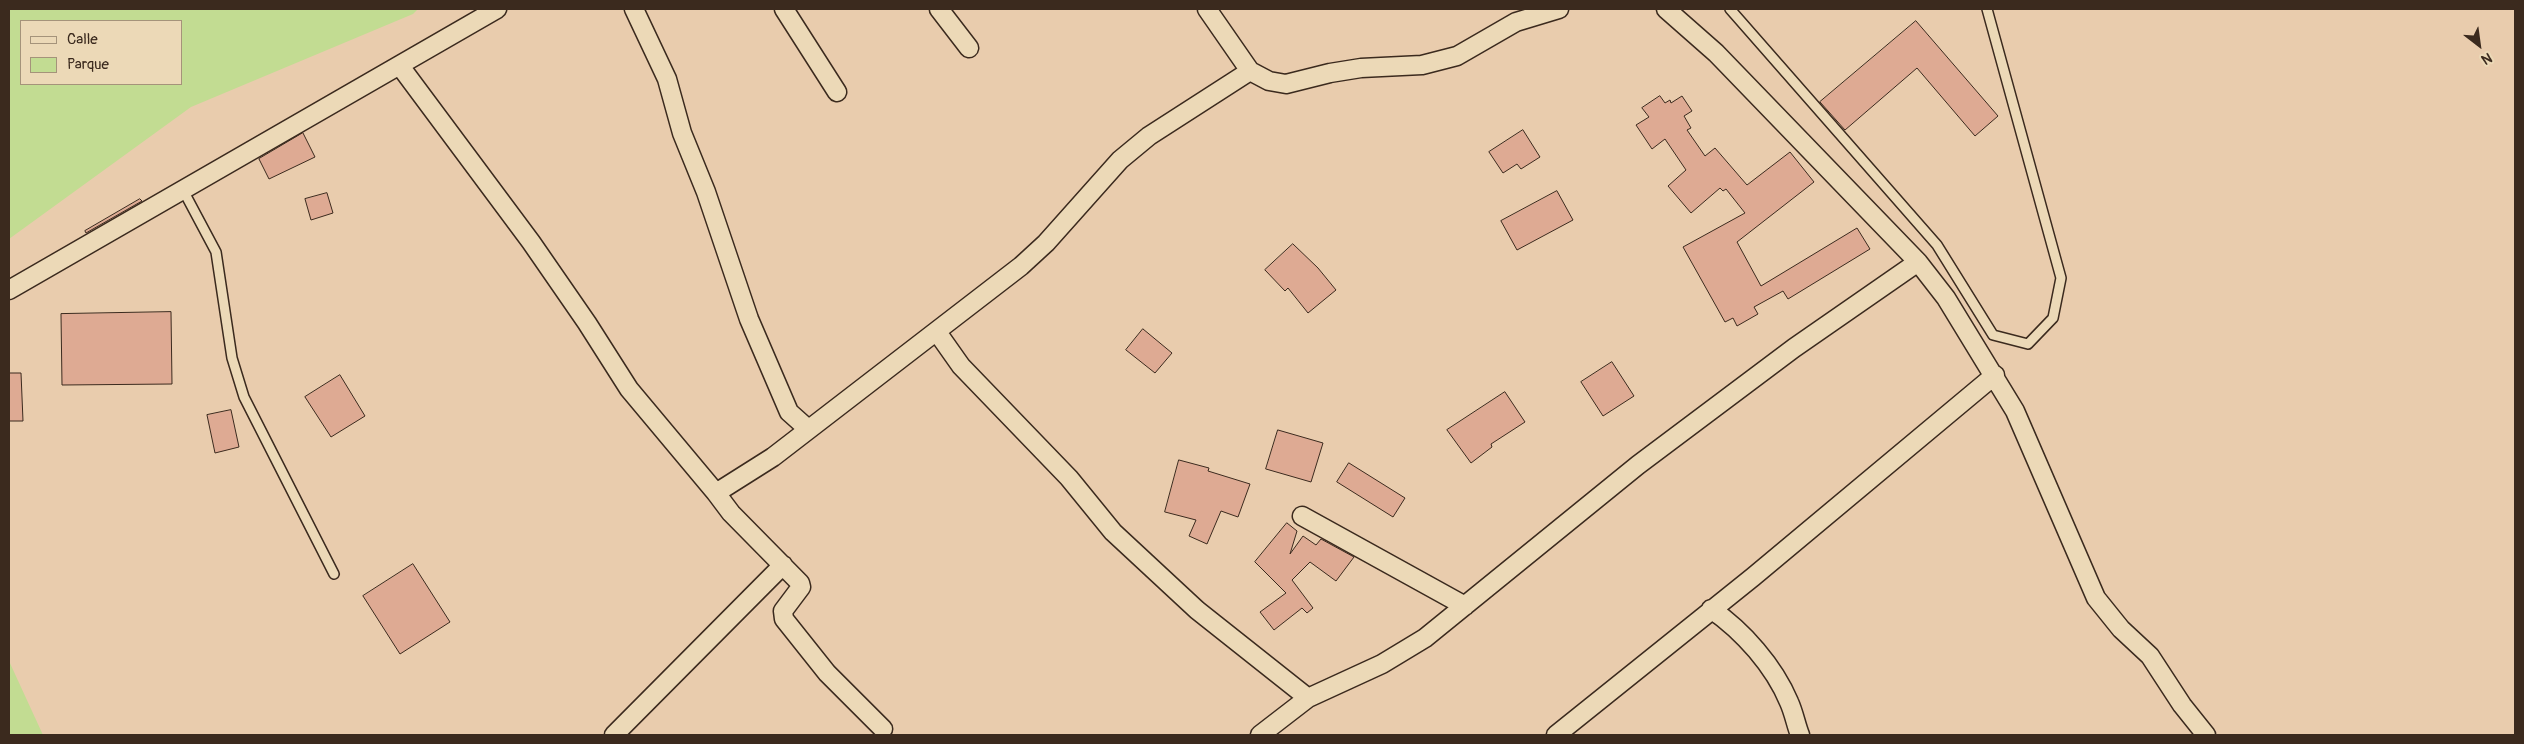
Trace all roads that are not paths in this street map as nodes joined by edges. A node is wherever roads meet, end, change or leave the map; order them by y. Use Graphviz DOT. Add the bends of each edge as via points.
graph roads {
  1 [pos="498,9"];
  2 [pos="634,9"];
  3 [pos="784,9"];
  4 [pos="938,9"];
  5 [pos="1207,9"];
  6 [pos="1559,9"];
  7 [pos="1666,9"];
  8 [pos="1730,9"];
  9 [pos="1987,9"];
  10 [pos="969,48"];
  11 [pos="400,66"];
  12 [pos="1250,71"];
  13 [pos="837,92"];
  14 [pos="183,190"];
  15 [pos="1918,262"];
  16 [pos="9,290"];
  17 [pos="937,332"];
  18 [pos="1995,375"];
  19 [pos="808,429"];
  20 [pos="716,493"];
  21 [pos="1302,516"];
  22 [pos="783,565"];
  23 [pos="334,574"];
  24 [pos="1465,606"];
  25 [pos="1711,609"];
  26 [pos="1308,698"];
  27 [pos="883,729"];
  28 [pos="614,735"];
  29 [pos="1260,735"];
  30 [pos="1556,735"];
  31 [pos="1800,735"];
  32 [pos="2206,735"];
  1 -- 11 [label="street"];
  2 -- 19 [label="street" via="667,79 682,133 706,192 749,319 789,412"];
  3 -- 13 [label="street"];
  4 -- 10 [label="street"];
  5 -- 12 [label="street"];
  6 -- 12 [label="street" via="1516,22 1457,56 1422,65 1361,68 1286,84 1269,81"];
  7 -- 15 [label="street" via="1716,53"];
  8 -- 9 [label="lane" via="1937,245 1993,335 2028,344 2053,318 2061,278"];
  11 -- 14 [label="street"];
  11 -- 20 [label="street" via="531,242 629,390"];
  12 -- 17 [label="street" via="1149,136 1120,160 1046,243"];
  14 -- 16 [label="street"];
  14 -- 23 [label="lane" via="216,252 232,358 244,397"];
  15 -- 18 [label="street" via="1946,298"];
  15 -- 24 [label="street" via="1794,348 1638,465"];
  17 -- 19 [label="street"];
  17 -- 26 [label="street" via="962,366 1069,478 1113,532 1197,610"];
  18 -- 25 [label="street" via="1753,578"];
  18 -- 32 [label="street" via="2015,411 2096,598 2120,629 2150,656"];
  19 -- 20 [label="street" via="774,457"];
  20 -- 22 [label="street" via="731,513"];
  21 -- 24 [label="street"];
  22 -- 27 [label="street" via="794,574 801,587 783,611 784,618 827,673"];
  22 -- 28 [label="street"];
  24 -- 26 [label="street" via="1425,638 1382,664"];
  25 -- 30 [label="street"];
  25 -- 31 [label="street" via="1729,621 1775,674 1790,703"];
  26 -- 29 [label="street"];
}
